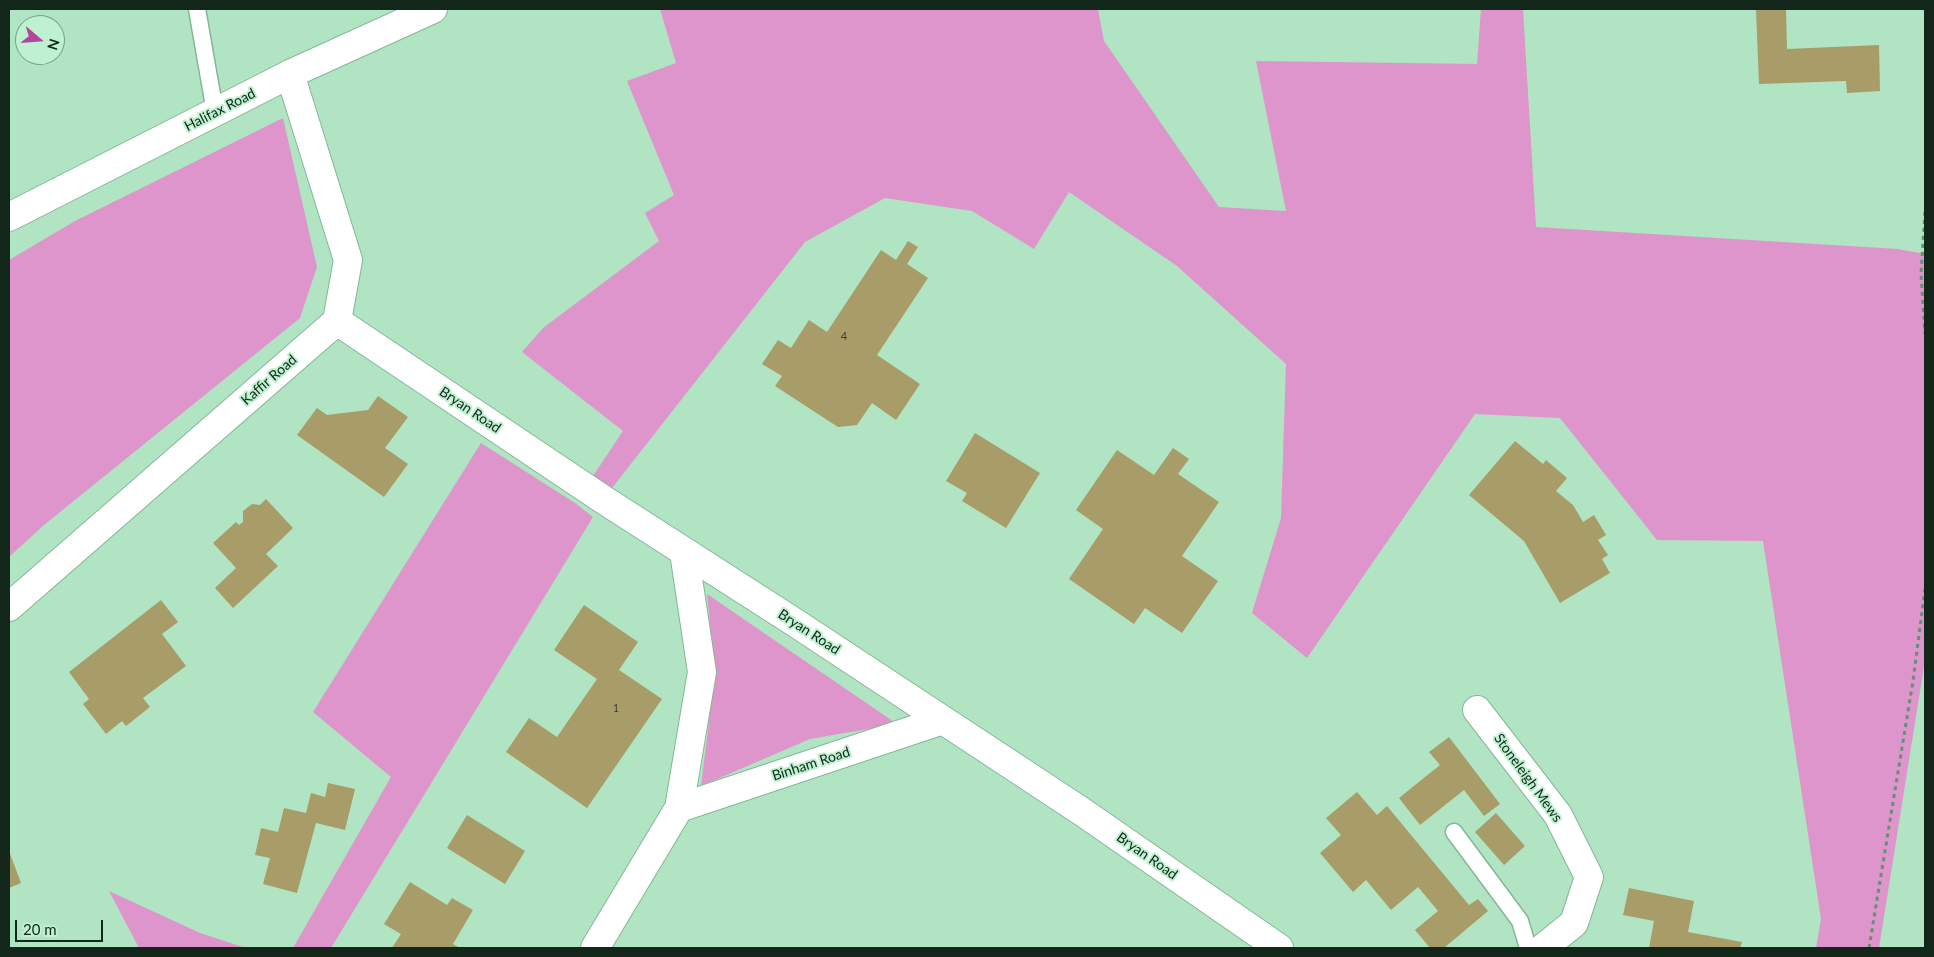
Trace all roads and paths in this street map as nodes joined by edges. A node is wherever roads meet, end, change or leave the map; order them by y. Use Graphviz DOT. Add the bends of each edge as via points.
graph roads {
  1 [pos="197,9"];
  2 [pos="433,9"];
  3 [pos="290,74"];
  4 [pos="216,112"];
  5 [pos="1925,212"];
  6 [pos="9,217"];
  7 [pos="1921,274"];
  8 [pos="1925,279"];
  9 [pos="337,321"];
  10 [pos="1925,334"];
  11 [pos="684,552"];
  12 [pos="1925,589"];
  13 [pos="9,608"];
  14 [pos="1477,710"];
  15 [pos="944,720"];
  16 [pos="679,808"];
  17 [pos="1454,832"];
  18 [pos="595,948"];
  19 [pos="1279,948"];
  20 [pos="1528,948"];
  21 [pos="1543,948"];
  22 [pos="1869,948"];
  1 -- 4 [label="lane"];
  2 -- 3 [label="main road, Halifax Road"];
  3 -- 4 [label="main road, Halifax Road"];
  3 -- 9 [label="main road" via="348,260"];
  4 -- 6 [label="main road, Halifax Road"];
  5 -- 7 [label="path"];
  7 -- 8 [label="path"];
  7 -- 10 [label="path"];
  9 -- 11 [label="main road, Bryan Road"];
  9 -- 13 [label="main road, Kaffir Road"];
  11 -- 15 [label="main road, Bryan Road"];
  11 -- 16 [label="main road" via="702,672"];
  12 -- 22 [label="path"];
  14 -- 21 [label="main road, Stoneleigh Mews" via="1558,814 1589,877 1574,923"];
  15 -- 16 [label="main road, Binham Road"];
  15 -- 19 [label="main road, Bryan Road"];
  16 -- 18 [label="main road"];
  17 -- 20 [label="lane" via="1520,921"];
}
